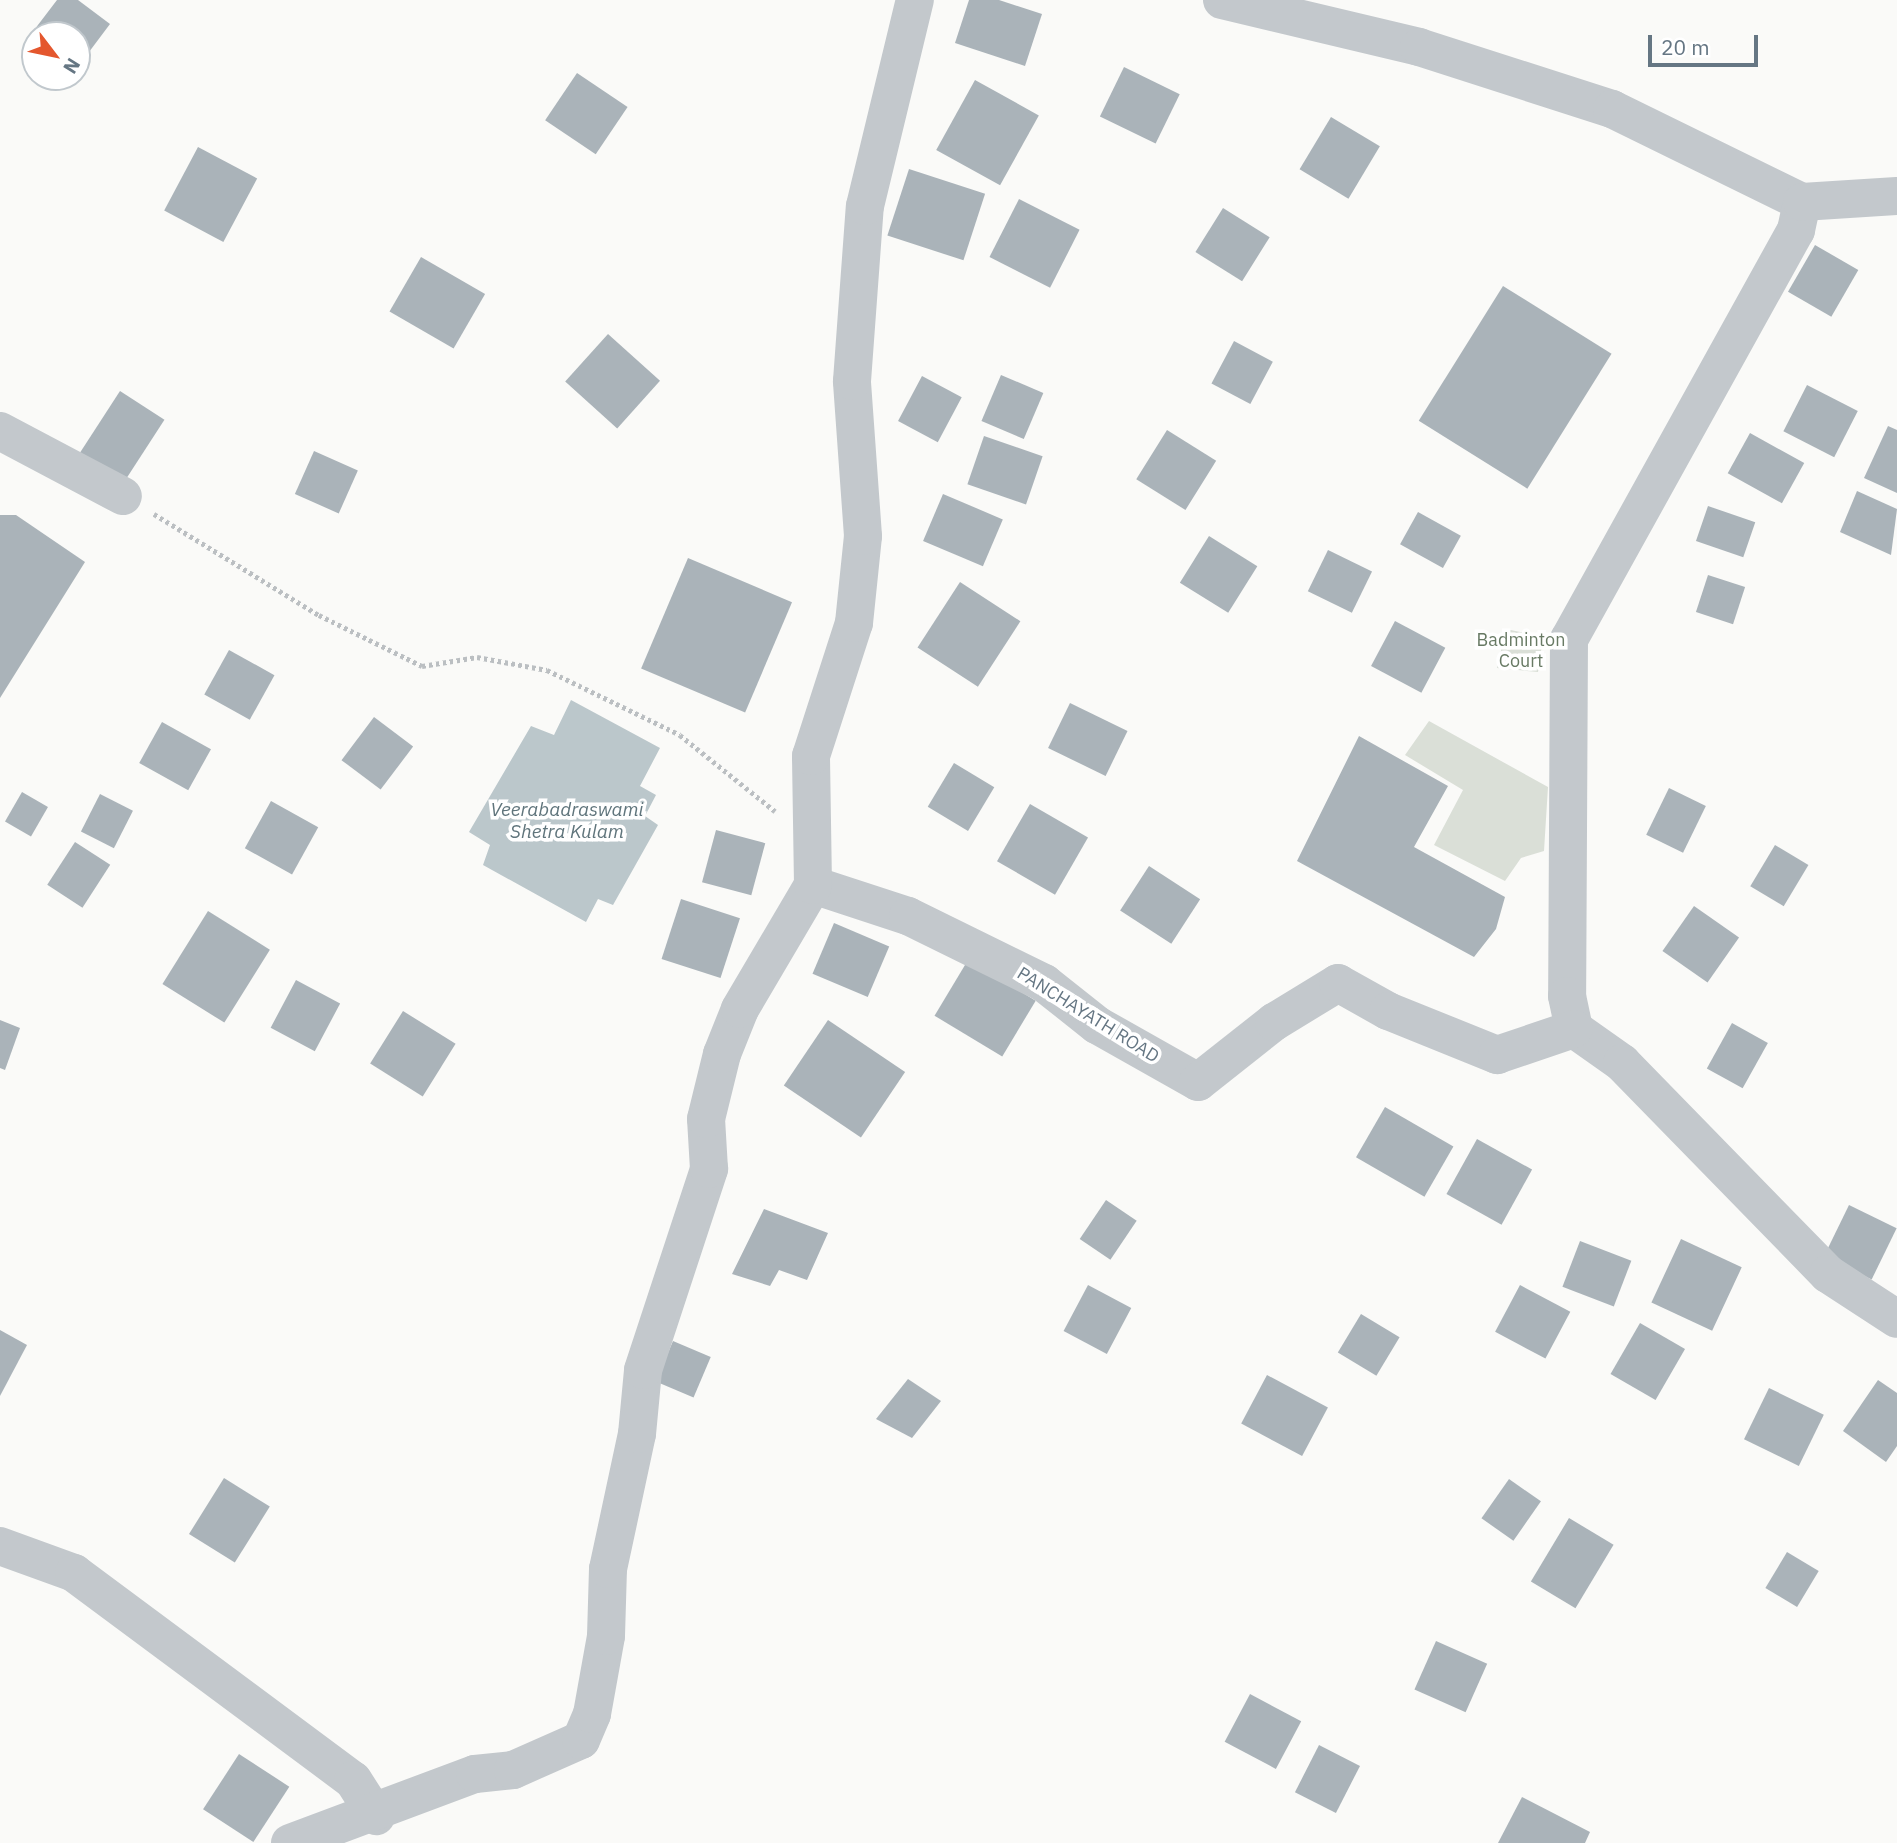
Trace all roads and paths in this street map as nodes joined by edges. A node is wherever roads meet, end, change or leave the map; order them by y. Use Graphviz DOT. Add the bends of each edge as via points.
graph roads {
  1 [pos="915,0"];
  2 [pos="1222,0"];
  3 [pos="1897,196"];
  4 [pos="1802,202"];
  5 [pos="0,430"];
  6 [pos="123,496"];
  7 [pos="813,837"];
  8 [pos="813,885"];
  9 [pos="1574,1029"];
  10 [pos="1897,1318"];
  11 [pos="0,1546"];
  12 [pos="376,1816"];
  13 [pos="290,1843"];
  1 -- 7 [label="street" via="865,206 852,381 863,536 854,623 833,704 811,756"];
  2 -- 4 [label="street" via="1419,47 1612,109"];
  3 -- 4 [label="street"];
  4 -- 9 [label="street" via="1796,230 1569,639 1567,996"];
  5 -- 6 [label="street"];
  6 -- 7 [label="path" via="319,615 422,667 477,657 547,670 680,735"];
  7 -- 8 [label="street"];
  8 -- 9 [label="street, PANCHAYATH ROAD" via="908,916 1044,982 1097,1025 1198,1082 1274,1022 1338,983 1388,1011 1497,1055"];
  8 -- 12 [label="street" via="740,1009 722,1054 706,1119 709,1169 643,1370 637,1434 608,1569 606,1636 581,1740"];
  9 -- 10 [label="street" via="1622,1063 1828,1274"];
  11 -- 12 [label="street" via="74,1573 353,1780"];
  12 -- 13 [label="street"];
}
